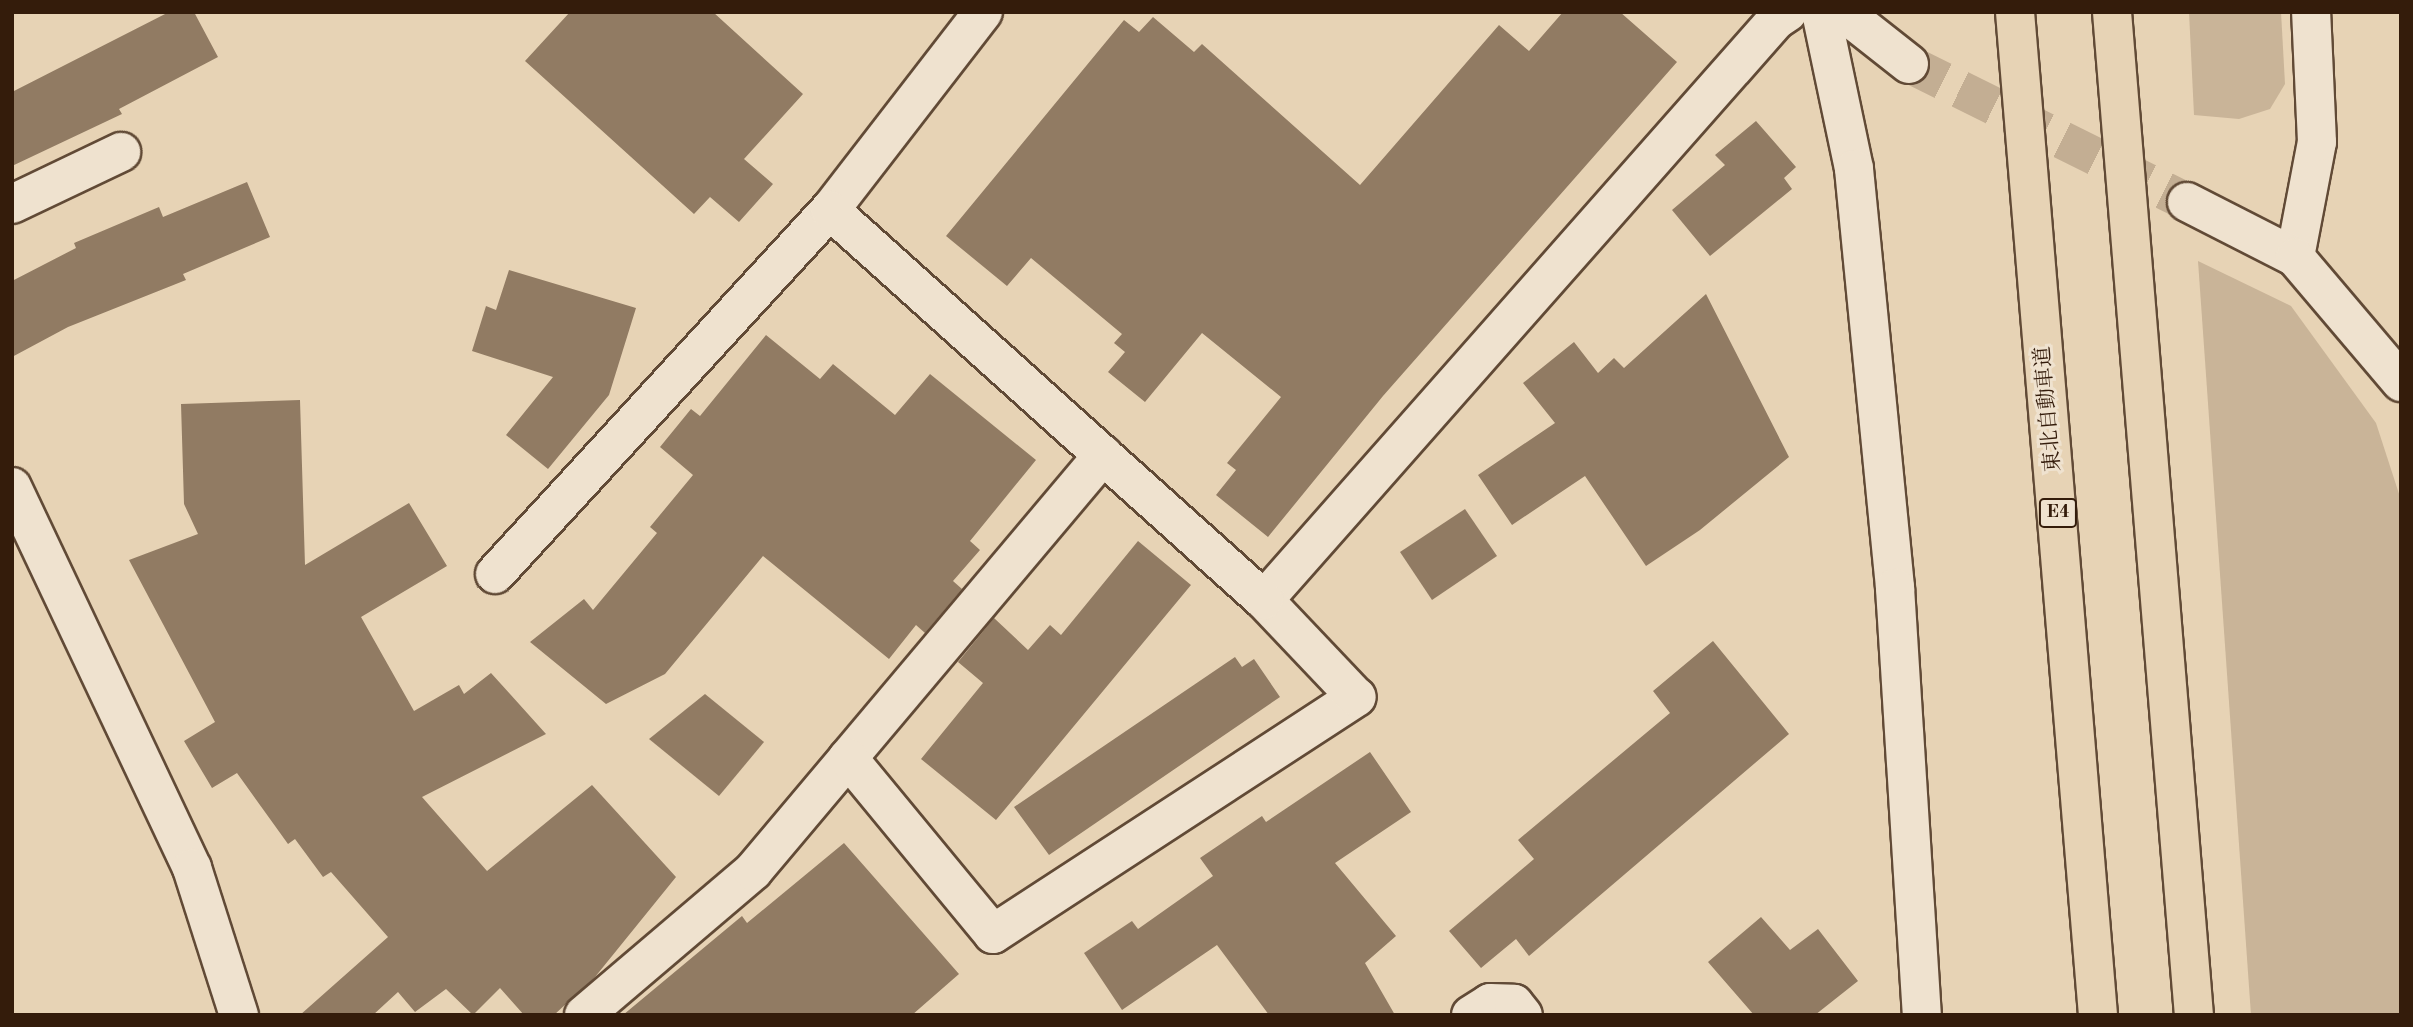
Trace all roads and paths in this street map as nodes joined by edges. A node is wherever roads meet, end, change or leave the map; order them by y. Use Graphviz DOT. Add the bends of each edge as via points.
graph roads {
  1 [pos="983,12"];
  2 [pos="1788,12"];
  3 [pos="1821,12"];
  4 [pos="1843,12"];
  5 [pos="2015,12"];
  6 [pos="2112,12"];
  7 [pos="2311,12"];
  8 [pos="1909,64"];
  9 [pos="121,152"];
  10 [pos="2188,202"];
  11 [pos="12,204"];
  12 [pos="830,210"];
  13 [pos="2295,257"];
  14 [pos="2401,382"];
  15 [pos="1102,455"];
  16 [pos="12,487"];
  17 [pos="495,574"];
  18 [pos="1265,600"];
  19 [pos="848,758"];
  20 [pos="239,1015"];
  21 [pos="584,1015"];
  22 [pos="1471,1015"];
  23 [pos="1523,1015"];
  24 [pos="1922,1015"];
  25 [pos="2098,1015"];
  26 [pos="2194,1015"];
  1 -- 12 [label="street"];
  2 -- 18 [label="street" via="1776,20"];
  3 -- 24 [label="street" via="1854,169 1895,588"];
  4 -- 8 [label="street"];
  5 -- 25 [label="highway, 東北自動車道 / E4"];
  6 -- 26 [label="highway"];
  7 -- 13 [label="street" via="2317,142"];
  9 -- 11 [label="street"];
  10 -- 13 [label="street"];
  12 -- 15 [label="street"];
  12 -- 17 [label="street"];
  13 -- 14 [label="street"];
  15 -- 18 [label="street"];
  15 -- 19 [label="street"];
  16 -- 20 [label="street" via="192,868"];
  18 -- 19 [label="street" via="1356,697 993,934"];
  19 -- 21 [label="street" via="753,871"];
  22 -- 23 [label="street" via="1490,1003 1514,1004"];
}
